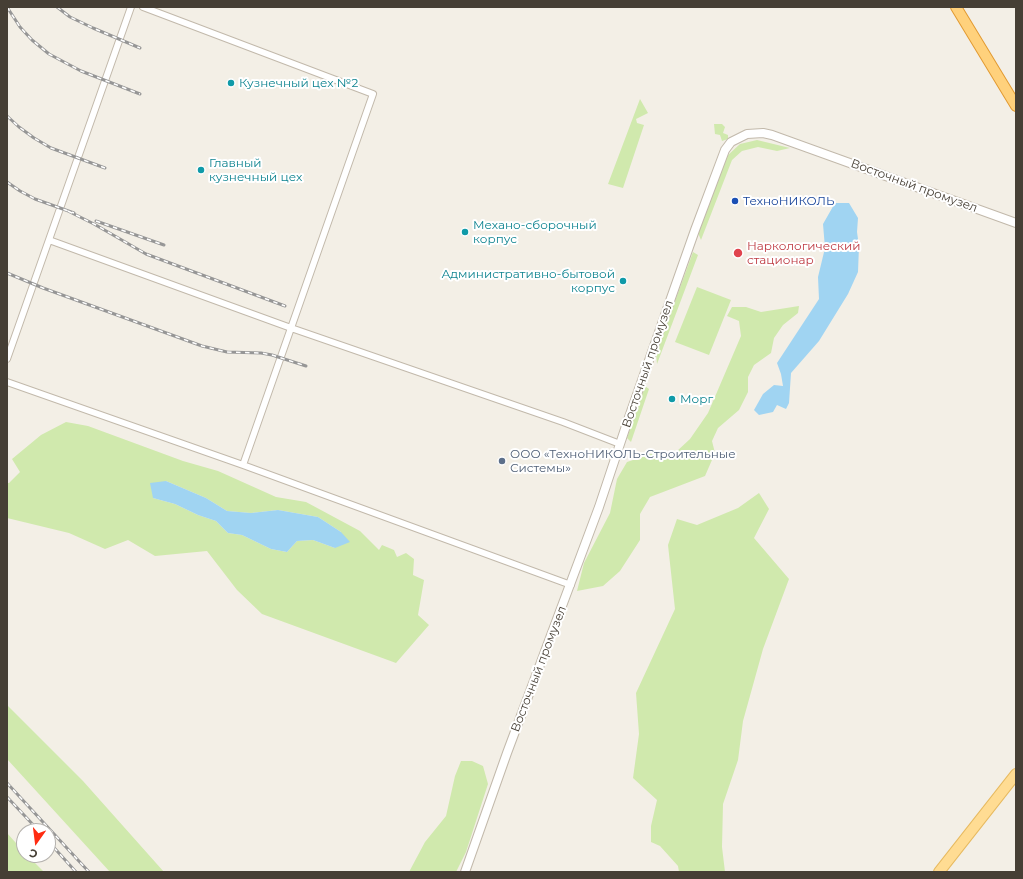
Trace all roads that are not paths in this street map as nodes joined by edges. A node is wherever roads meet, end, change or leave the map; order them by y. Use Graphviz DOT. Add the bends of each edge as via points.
graph roads {
  1 [pos="131,7"];
  2 [pos="143,7"];
  3 [pos="956,7"];
  4 [pos="1016,106"];
  5 [pos="1016,223"];
  6 [pos="49,240"];
  7 [pos="291,328"];
  8 [pos="7,360"];
  9 [pos="7,382"];
  10 [pos="620,444"];
  11 [pos="243,465"];
  12 [pos="571,584"];
  13 [pos="1014,780"];
  14 [pos="465,872"];
  15 [pos="940,872"];
  1 -- 6 [label="street"];
  2 -- 7 [label="street" via="373,94"];
  3 -- 4 [label="highway"];
  5 -- 10 [label="street, Восточный промузел" via="772,135 747,134 737,138 725,150"];
  6 -- 7 [label="street"];
  6 -- 8 [label="street"];
  7 -- 10 [label="street" via="564,422"];
  7 -- 11 [label="street"];
  9 -- 11 [label="street"];
  10 -- 12 [label="street, Восточный промузел"];
  11 -- 12 [label="street"];
  12 -- 14 [label="street, Восточный промузел"];
  13 -- 15 [label="main road"];
}
